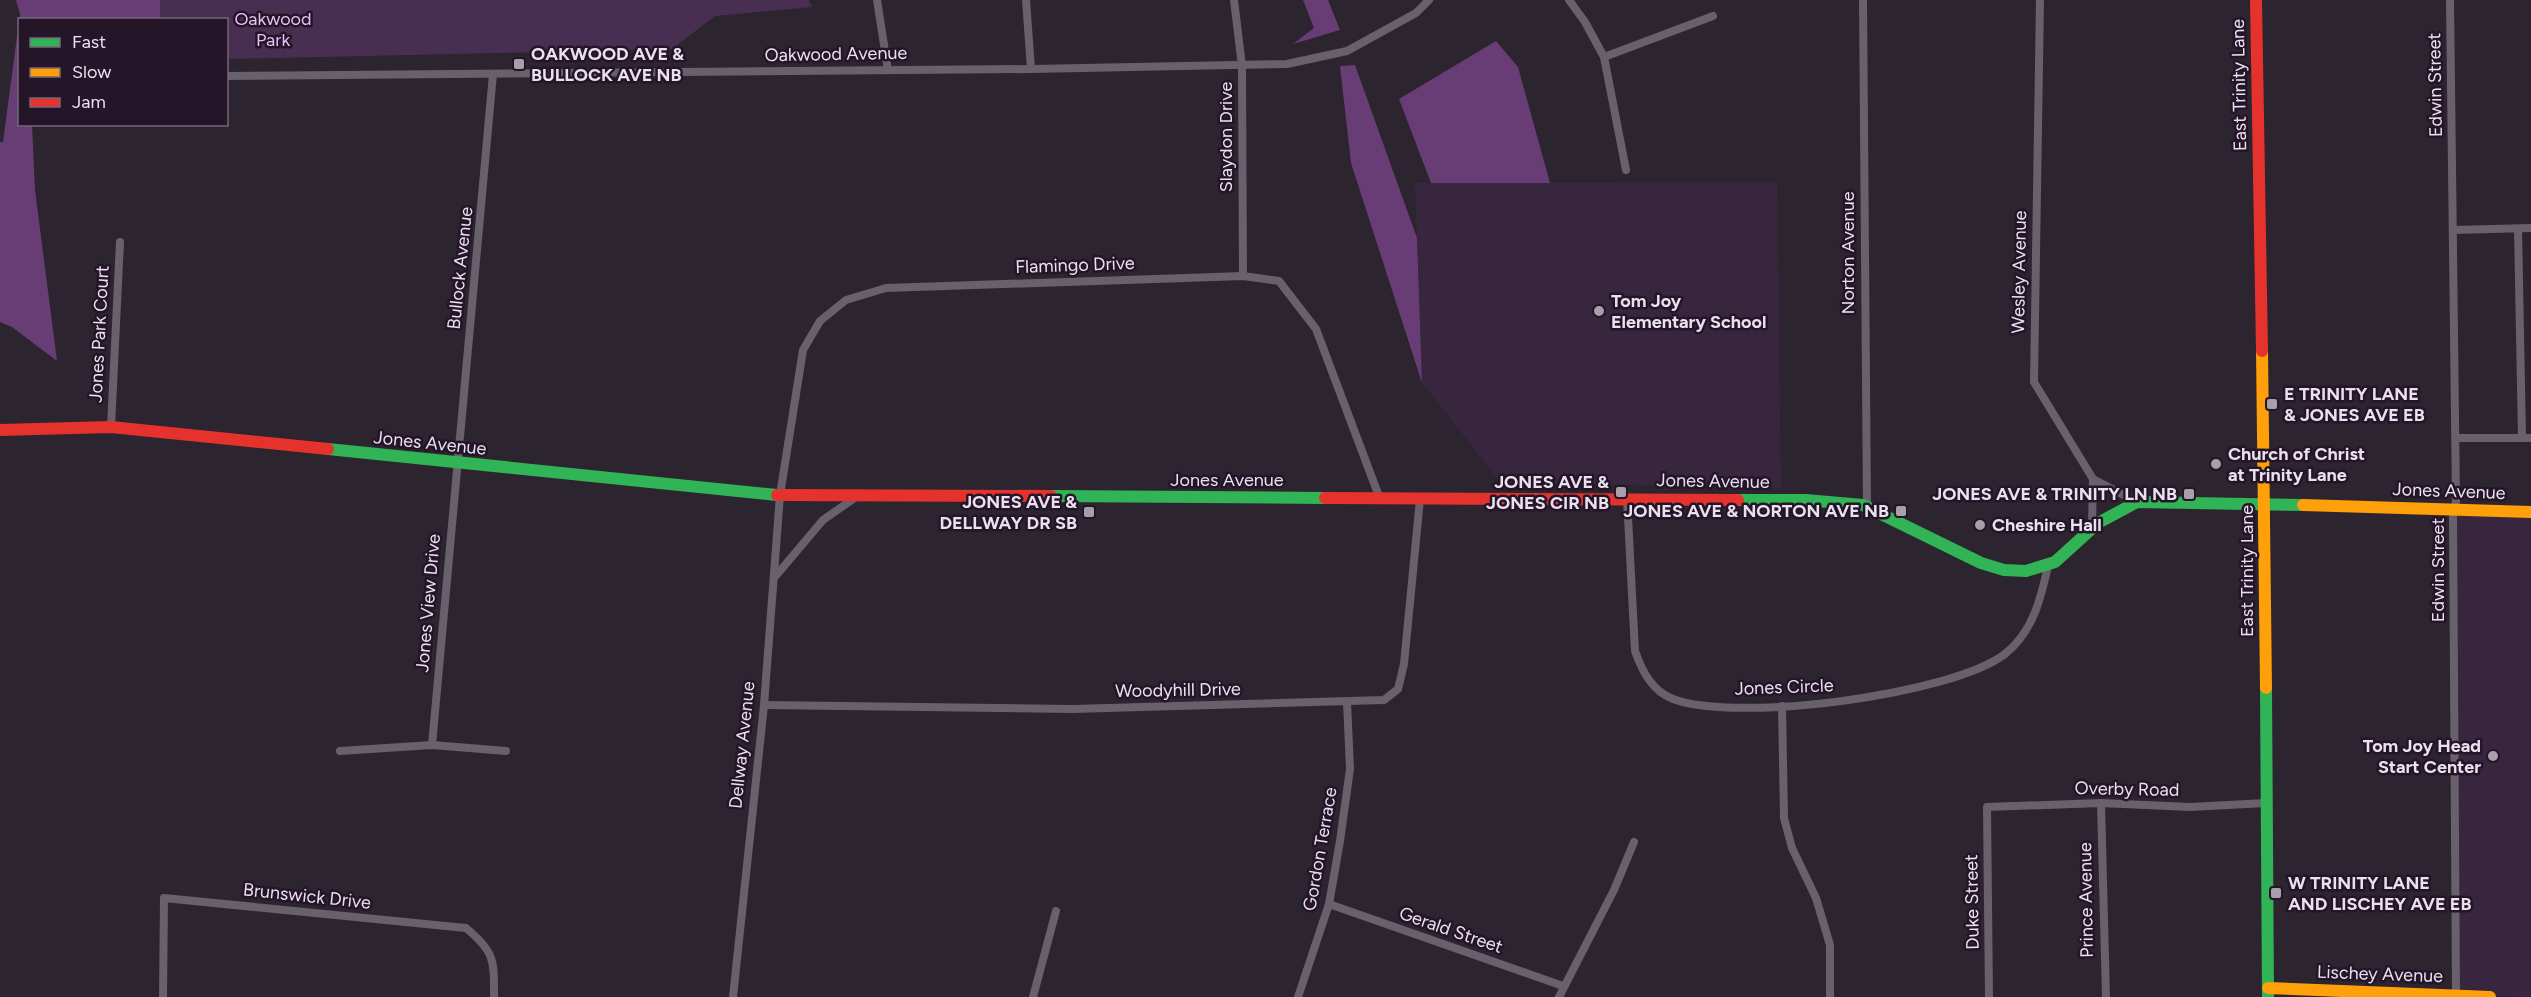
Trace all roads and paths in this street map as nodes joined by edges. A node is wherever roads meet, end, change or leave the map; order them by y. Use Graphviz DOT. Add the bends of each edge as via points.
graph roads {
  1 [pos="877,0"];
  2 [pos="1026,0"];
  3 [pos="1234,0"];
  4 [pos="1429,0"];
  5 [pos="1569,0"];
  6 [pos="1863,0"];
  7 [pos="2040,0"];
  8 [pos="2256,0"];
  9 [pos="2450,0"];
  10 [pos="1713,16"];
  11 [pos="1604,57"];
  12 [pos="1242,66"];
  13 [pos="1031,69"];
  14 [pos="888,70"];
  15 [pos="493,74"];
  16 [pos="228,76"];
  17 [pos="1626,170"];
  18 [pos="2531,228"];
  19 [pos="2518,229"];
  20 [pos="2453,230"];
  21 [pos="120,242"];
  22 [pos="1243,276"];
  23 [pos="111,427"];
  24 [pos="0,430"];
  25 [pos="2456,438"];
  26 [pos="2527,438"];
  27 [pos="458,465"];
  28 [pos="2093,479"];
  29 [pos="780,495"];
  30 [pos="856,497"];
  31 [pos="1627,498"];
  32 [pos="1380,499"];
  33 [pos="1420,499"];
  34 [pos="2137,502"];
  35 [pos="2264,503"];
  36 [pos="1867,506"];
  37 [pos="2455,510"];
  38 [pos="2531,512"];
  39 [pos="2092,527"];
  40 [pos="2048,566"];
  41 [pos="774,578"];
  42 [pos="1347,702"];
  43 [pos="764,705"];
  44 [pos="1782,706"];
  45 [pos="432,745"];
  46 [pos="340,750"];
  47 [pos="506,751"];
  48 [pos="2101,803"];
  49 [pos="2266,803"];
  50 [pos="1987,807"];
  51 [pos="1634,842"];
  52 [pos="1329,904"];
  53 [pos="1056,911"];
  54 [pos="1563,986"];
  55 [pos="2268,992"];
  56 [pos="2456,996"];
  57 [pos="163,997"];
  58 [pos="494,997"];
  59 [pos="733,997"];
  60 [pos="1033,997"];
  61 [pos="1298,997"];
  62 [pos="1559,997"];
  63 [pos="1830,997"];
  64 [pos="1989,997"];
  65 [pos="2106,997"];
  66 [pos="2490,997"];
  1 -- 14 [label="street"];
  2 -- 13 [label="street"];
  3 -- 12 [label="street, Slaydon Drive"];
  4 -- 12 [label="street, Oakwood Avenue" via="1416,13 1347,51 1287,64"];
  5 -- 11 [label="street"];
  6 -- 36 [label="street, Norton Avenue"];
  7 -- 28 [label="street, Wesley Avenue" via="2034,382"];
  8 -- 35 [label="street, East Trinity Lane"];
  9 -- 20 [label="street, Edwin Street"];
  10 -- 11 [label="street"];
  11 -- 17 [label="street"];
  12 -- 13 [label="street, Oakwood Avenue"];
  12 -- 22 [label="street, Slaydon Drive"];
  13 -- 14 [label="street, Oakwood Avenue"];
  14 -- 15 [label="street, Oakwood Avenue"];
  15 -- 16 [label="street, Oakwood Avenue"];
  15 -- 27 [label="street, Bullock Avenue"];
  18 -- 19 [label="street"];
  19 -- 20 [label="street"];
  19 -- 26 [label="street"];
  20 -- 25 [label="street, Edwin Street"];
  21 -- 23 [label="street, Jones Park Court"];
  22 -- 29 [label="street, Flamingo Drive" via="885,288 846,300 820,321 803,350"];
  22 -- 32 [label="street, Flamingo Drive" via="1279,281 1316,329"];
  23 -- 24 [label="street, Jones Avenue"];
  23 -- 27 [label="street, Jones Avenue"];
  25 -- 26 [label="street"];
  25 -- 37 [label="street, Edwin Street"];
  27 -- 29 [label="street, Jones Avenue"];
  27 -- 45 [label="street, Jones View Drive"];
  28 -- 34 [label="street"];
  28 -- 39 [label="street"];
  29 -- 30 [label="street, Jones Avenue"];
  29 -- 41 [label="street, Dellway Avenue"];
  30 -- 32 [label="street, Jones Avenue"];
  30 -- 41 [label="street" via="823,520"];
  31 -- 33 [label="street, Jones Avenue"];
  31 -- 36 [label="street, Jones Avenue" via="1806,500"];
  31 -- 44 [label="street, Jones Circle" via="1635,651 1652,686 1672,699 1701,705"];
  32 -- 33 [label="street, Jones Avenue"];
  33 -- 42 [label="street, Woodyhill Drive" via="1404,664 1398,689 1384,700"];
  34 -- 35 [label="street, Jones Avenue"];
  34 -- 39 [label="street, Jones Avenue"];
  35 -- 37 [label="street, Jones Avenue"];
  35 -- 49 [label="street, East Trinity Lane"];
  36 -- 40 [label="street, Jones Avenue" via="1978,563 2010,572"];
  37 -- 38 [label="street, Jones Avenue"];
  37 -- 56 [label="street, Edwin Street"];
  39 -- 40 [label="street, Jones Avenue" via="2072,551"];
  40 -- 44 [label="street, Jones Circle" via="2039,607 2026,630 2006,653 1985,665 1953,678 1837,704"];
  41 -- 43 [label="street, Dellway Avenue"];
  42 -- 43 [label="street, Woodyhill Drive" via="1073,709"];
  42 -- 52 [label="street, Gordon Terrace" via="1350,769"];
  43 -- 59 [label="street, Dellway Avenue"];
  44 -- 63 [label="street" via="1784,818 1830,945"];
  45 -- 46 [label="street"];
  45 -- 47 [label="street"];
  48 -- 49 [label="street, Overby Road" via="2190,807"];
  48 -- 50 [label="street, Overby Road"];
  48 -- 65 [label="street, Prince Avenue"];
  49 -- 55 [label="street, East Trinity Lane"];
  50 -- 64 [label="street, Duke Street"];
  51 -- 54 [label="street" via="1614,890"];
  52 -- 54 [label="street, Gerald Street"];
  52 -- 61 [label="street, Gordon Terrace"];
  53 -- 60 [label="street"];
  54 -- 62 [label="street"];
  55 -- 56 [label="street, Lischey Avenue"];
  56 -- 66 [label="street, Lischey Avenue"];
  57 -- 58 [label="street, Brunswick Drive" via="164,898 466,928 486,945 494,968"];
}
